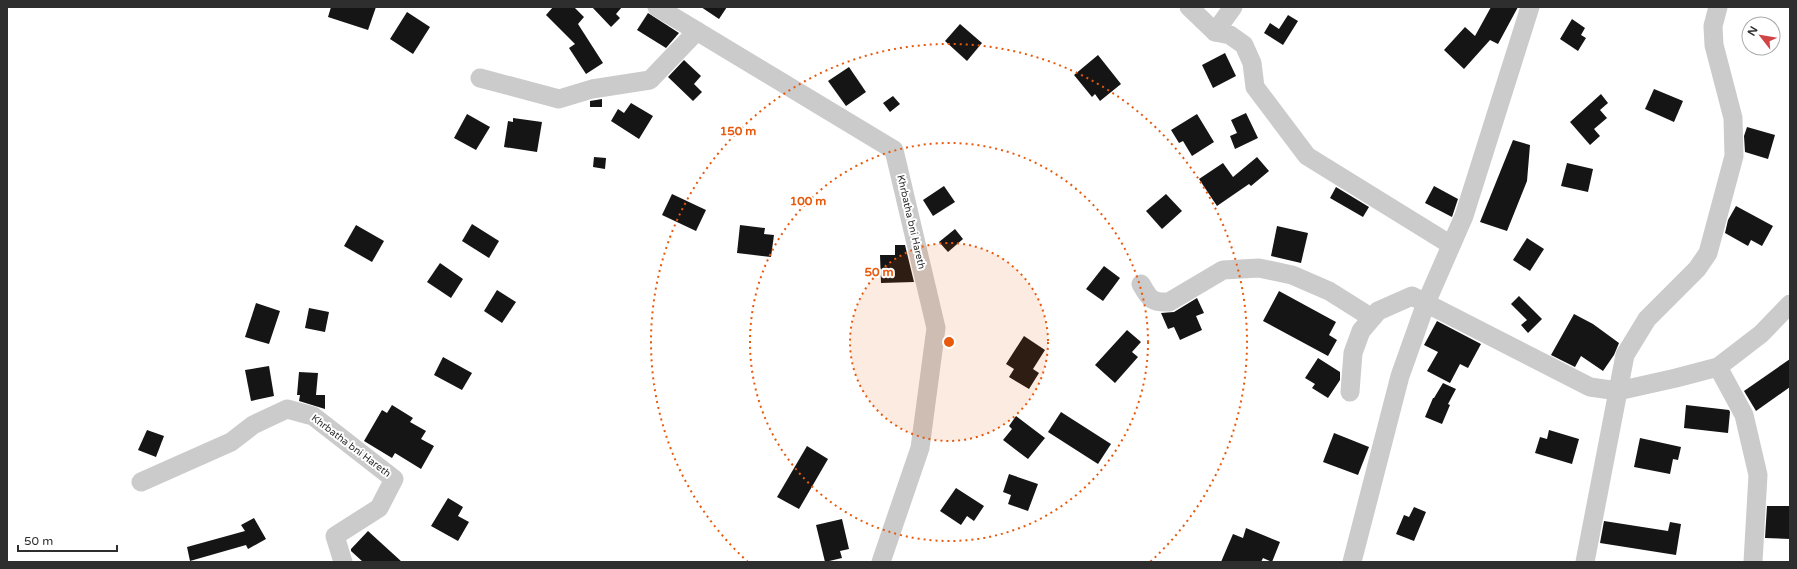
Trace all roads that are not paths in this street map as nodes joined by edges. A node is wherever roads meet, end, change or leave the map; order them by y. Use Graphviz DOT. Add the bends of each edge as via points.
graph roads {
  1 [pos="657,7"];
  2 [pos="1189,7"];
  3 [pos="1233,7"];
  4 [pos="1530,7"];
  5 [pos="1718,7"];
  6 [pos="697,31"];
  7 [pos="1215,32"];
  8 [pos="480,78"];
  9 [pos="1451,246"];
  10 [pos="1141,284"];
  11 [pos="1426,303"];
  12 [pos="1790,304"];
  13 [pos="1372,318"];
  14 [pos="1718,367"];
  15 [pos="1618,390"];
  16 [pos="1350,392"];
  17 [pos="141,482"];
  18 [pos="342,562"];
  19 [pos="881,562"];
  20 [pos="1352,562"];
  21 [pos="1585,562"];
  22 [pos="1753,562"];
  1 -- 6 [label="street, Khrbatha bni Hareth"];
  2 -- 7 [label="street"];
  3 -- 7 [label="street"];
  4 -- 9 [label="street" via="1464,216"];
  5 -- 15 [label="street" via="1713,26 1714,45 1733,118 1734,156 1708,253 1697,269 1647,320 1626,355"];
  6 -- 8 [label="street" via="650,80 592,89 559,99"];
  6 -- 19 [label="street, Khrbatha bni Hareth" via="894,150 936,328 920,448"];
  7 -- 9 [label="street" via="1230,35 1244,45 1252,63 1255,87 1307,156"];
  9 -- 11 [label="street"];
  10 -- 13 [label="street" via="1149,298 1159,303 1169,302 1223,270 1258,268 1292,275 1329,291"];
  11 -- 13 [label="street" via="1412,296 1378,311"];
  11 -- 15 [label="street" via="1590,387"];
  11 -- 20 [label="street" via="1400,376"];
  12 -- 14 [label="street" via="1761,334"];
  13 -- 16 [label="street" via="1362,331 1353,353"];
  14 -- 15 [label="street"];
  14 -- 22 [label="street" via="1744,416 1758,475"];
  15 -- 21 [label="street"];
  17 -- 18 [label="street, Khrbatha bni Hareth" via="232,442 253,425 287,409 313,416 394,479 379,508 335,536"];
}
